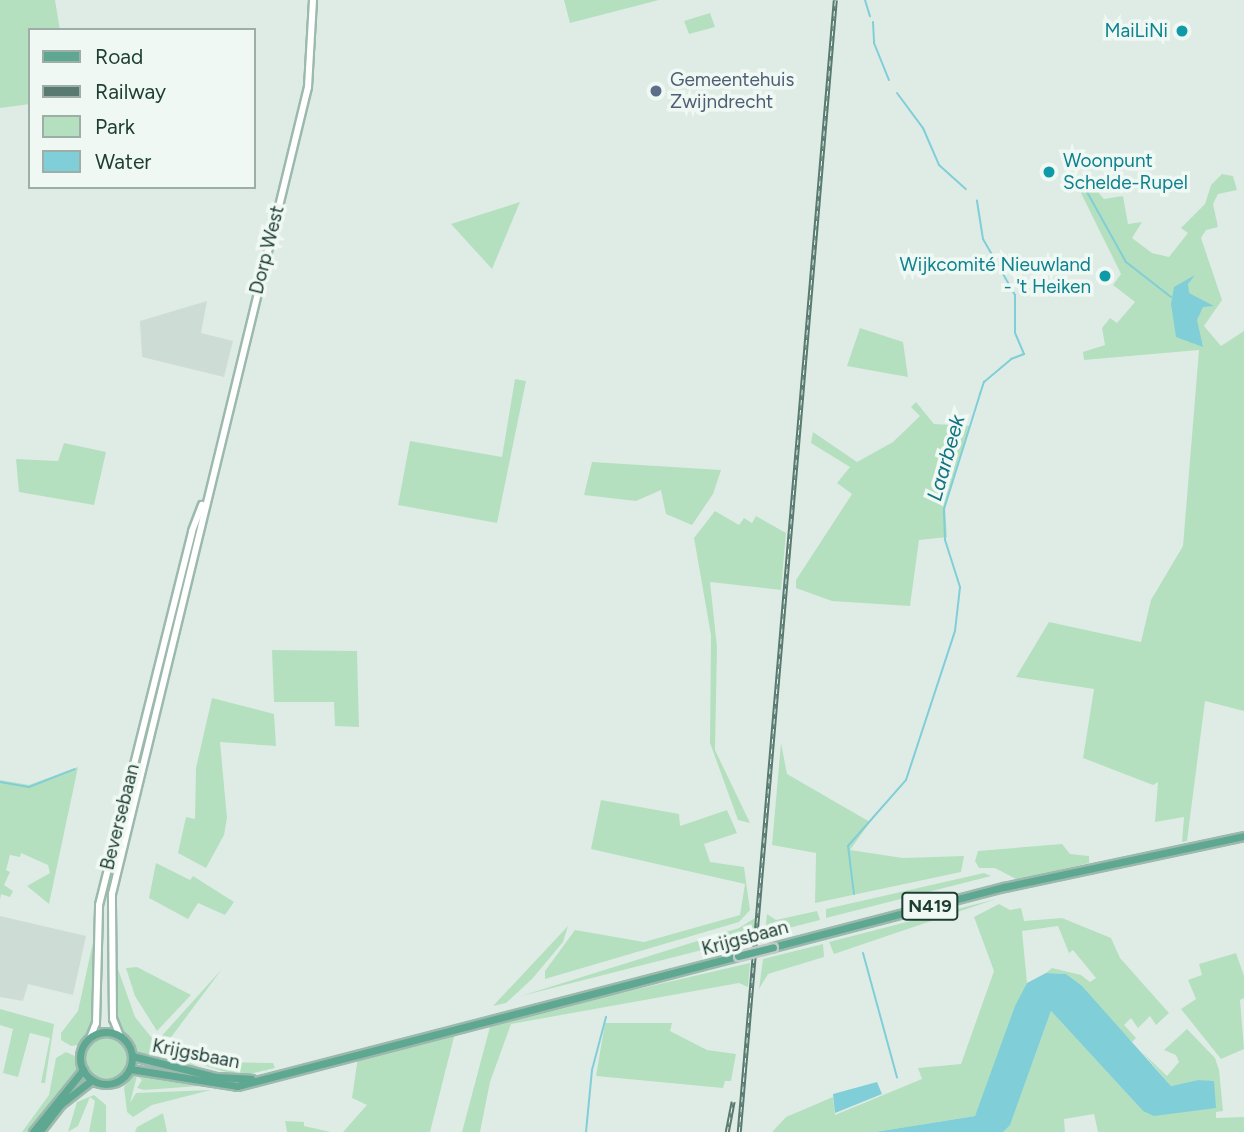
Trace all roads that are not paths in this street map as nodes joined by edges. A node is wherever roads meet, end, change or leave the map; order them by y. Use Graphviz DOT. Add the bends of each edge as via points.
graph roads {
  1 [pos="313,0"];
  2 [pos="205,497"];
  3 [pos="176,599"];
  4 [pos="185,601"];
  5 [pos="1244,836"];
  6 [pos="120,1036"];
  7 [pos="90,1038"];
  8 [pos="132,1056"];
  9 [pos="130,1069"];
  10 [pos="83,1070"];
  11 [pos="92,1080"];
  12 [pos="256,1080"];
  13 [pos="33,1132"];
  14 [pos="39,1132"];
  1 -- 2 [label="main road, Dorp West" via="309,79"];
  2 -- 3 [label="main road, Dorp West"];
  2 -- 4 [label="main road, Dorp West"];
  3 -- 7 [label="main road, Beversebaan" via="99,905 96,1023"];
  4 -- 6 [label="main road, Beversebaan" via="112,894 113,1019"];
  5 -- 12 [label="main road, Krijgsbaan / N419, bridge" via="1004,887"];
  6 -- 7 [label="main road" via="104,1032"];
  6 -- 8 [label="main road"];
  7 -- 10 [label="main road" via="81,1052"];
  8 -- 9 [label="main road"];
  8 -- 12 [label="main road, Krijgsbaan / N419" via="216,1077"];
  9 -- 11 [label="main road" via="112,1083"];
  9 -- 12 [label="main road, Krijgsbaan / N419" via="230,1086"];
  10 -- 11 [label="main road"];
  10 -- 13 [label="main road"];
  11 -- 14 [label="main road" via="61,1104"];
}
